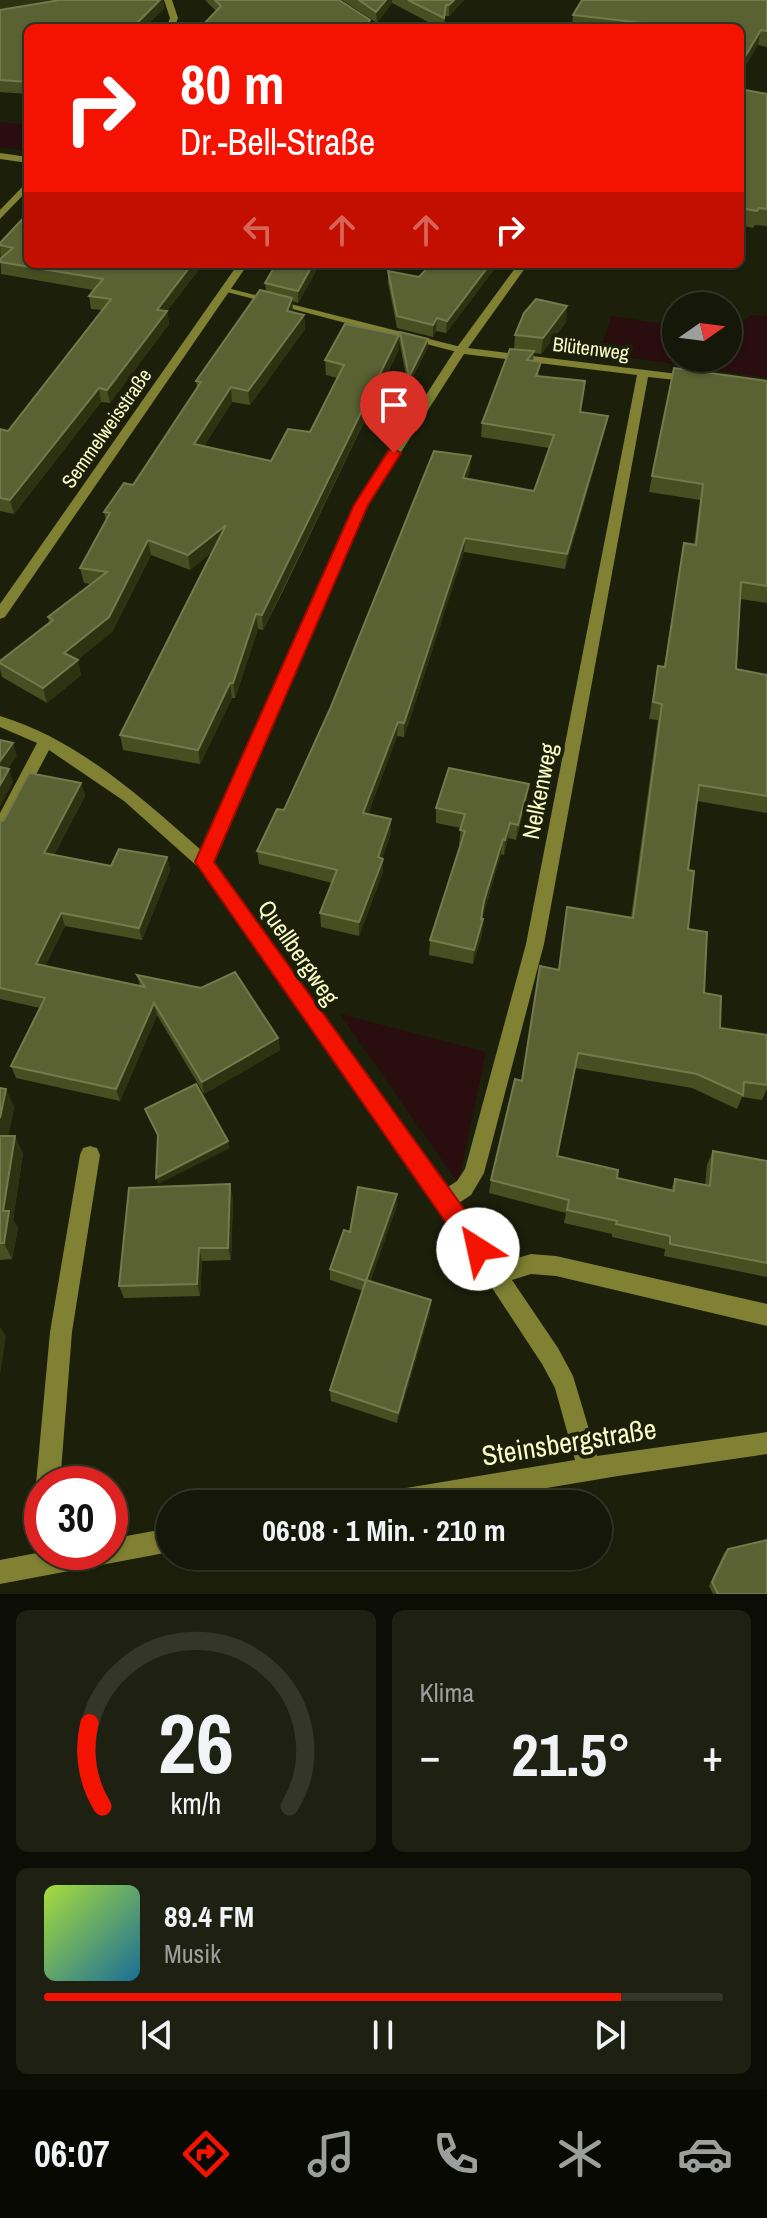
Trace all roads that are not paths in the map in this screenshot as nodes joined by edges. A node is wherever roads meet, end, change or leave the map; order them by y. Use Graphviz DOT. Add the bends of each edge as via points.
graph roads {
  1 [pos="168,0"];
  2 [pos="332,0"];
  3 [pos="172,24"];
  4 [pos="369,24"];
  5 [pos="0,156"];
  6 [pos="24,159"];
  7 [pos="24,189"];
  8 [pos="0,216"];
  9 [pos="240,268"];
  10 [pos="520,268"];
  11 [pos="227,289"];
  12 [pos="461,350"];
  13 [pos="643,373"];
  14 [pos="705,380"];
  15 [pos="0,614"];
  16 [pos="0,721"];
  17 [pos="46,741"];
  18 [pos="0,828"];
  19 [pos="204,862"];
  20 [pos="90,1155"];
  21 [pos="444,1201"];
  22 [pos="496,1275"];
  23 [pos="767,1315"];
  24 [pos="767,1443"];
  25 [pos="50,1466"];
  26 [pos="589,1468"];
  27 [pos="462,1490"];
  28 [pos="156,1543"];
  29 [pos="128,1548"];
  30 [pos="24,1563"];
  31 [pos="0,1572"];
  1 -- 3 [label="street"];
  2 -- 4 [label="street"];
  5 -- 6 [label="street"];
  7 -- 8 [label="street"];
  9 -- 11 [label="street, Semmelweisstraße"];
  10 -- 12 [label="street"];
  11 -- 12 [label="street, Blütenweg"];
  11 -- 15 [label="street, Semmelweisstraße"];
  12 -- 13 [label="street, Blütenweg"];
  12 -- 19 [label="street" via="361,505"];
  13 -- 14 [label="street, Blütenweg"];
  13 -- 21 [label="street, Nelkenweg" via="535,944 474,1173 464,1188"];
  16 -- 17 [label="street, Quellbergweg"];
  17 -- 18 [label="street"];
  17 -- 19 [label="street, Quellbergweg" via="130,797"];
  19 -- 21 [label="street, Quellbergweg"];
  20 -- 25 [label="street" via="61,1332"];
  21 -- 22 [label="street, Quellbergweg"];
  22 -- 23 [label="street" via="531,1264 556,1266"];
  22 -- 26 [label="street, Quellbergweg" via="565,1384"];
  24 -- 26 [label="street, Steinsbergstraße"];
  26 -- 27 [label="street, Steinsbergstraße"];
  28 -- 29 [label="street"];
  30 -- 31 [label="street"];
}
